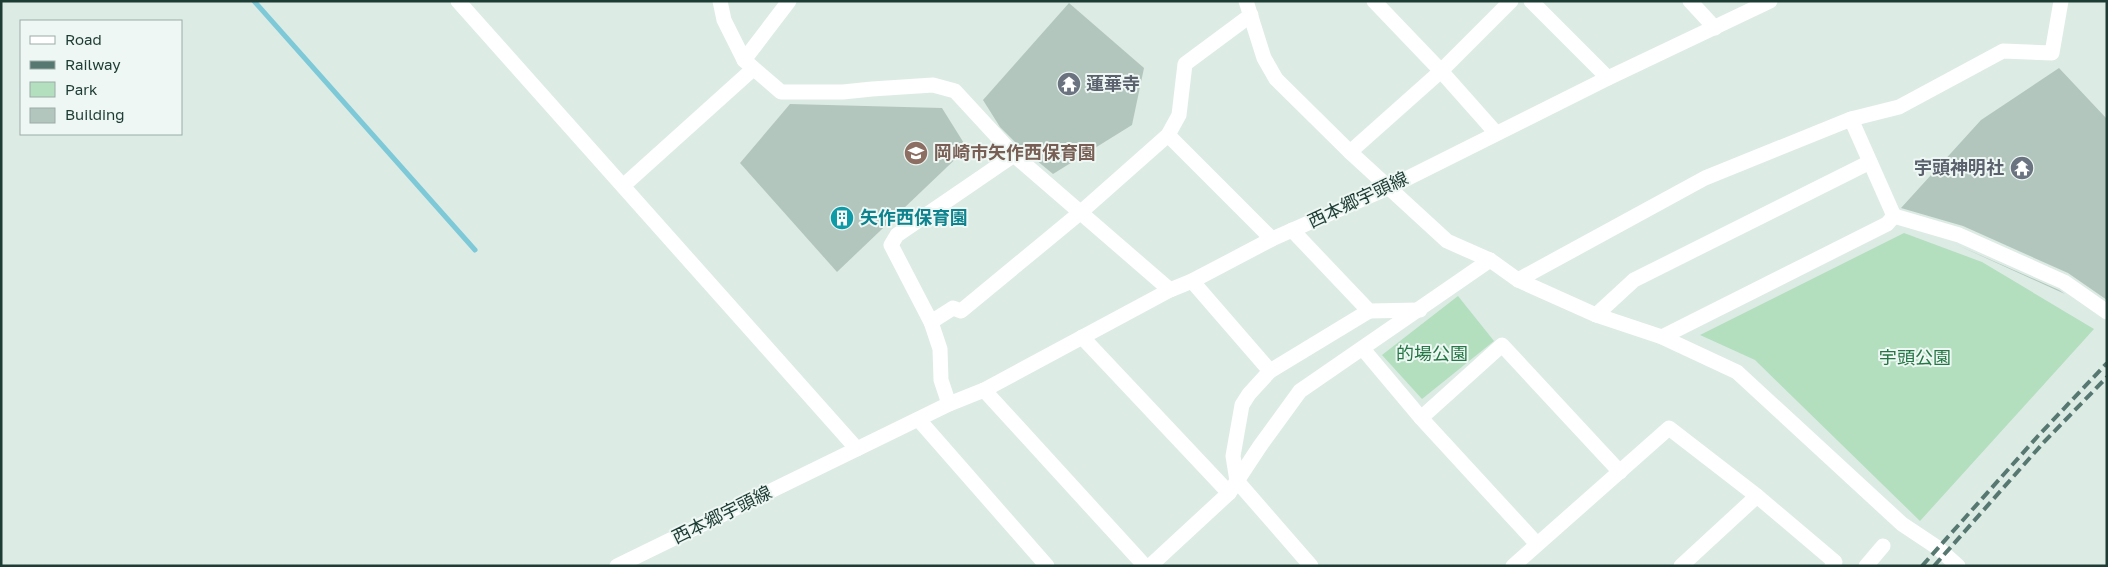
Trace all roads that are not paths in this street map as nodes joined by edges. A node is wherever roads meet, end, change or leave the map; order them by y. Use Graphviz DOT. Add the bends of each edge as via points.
graph roads {
  1 [pos="458,1"];
  2 [pos="720,1"];
  3 [pos="789,1"];
  4 [pos="1374,1"];
  5 [pos="1511,1"];
  6 [pos="1531,1"];
  7 [pos="1690,1"];
  8 [pos="1770,1"];
  9 [pos="2060,1"];
  10 [pos="1248,8"];
  11 [pos="1715,28"];
  12 [pos="748,64"];
  13 [pos="1440,71"];
  14 [pos="1608,78"];
  15 [pos="1851,119"];
  16 [pos="1496,133"];
  17 [pos="1168,136"];
  18 [pos="1350,152"];
  19 [pos="1014,155"];
  20 [pos="1870,162"];
  21 [pos="624,186"];
  22 [pos="1388,188"];
  23 [pos="1081,212"];
  24 [pos="1894,216"];
  25 [pos="1292,230"];
  26 [pos="1272,239"];
  27 [pos="1490,260"];
  28 [pos="1518,280"];
  29 [pos="1192,282"];
  30 [pos="1170,290"];
  31 [pos="1420,310"];
  32 [pos="1369,311"];
  33 [pos="2107,312"];
  34 [pos="1596,316"];
  35 [pos="931,322"];
  36 [pos="1082,337"];
  37 [pos="1662,337"];
  38 [pos="1363,349"];
  39 [pos="1270,371"];
  40 [pos="984,390"];
  41 [pos="949,404"];
  42 [pos="1421,418"];
  43 [pos="919,420"];
  44 [pos="856,449"];
  45 [pos="1620,472"];
  46 [pos="1233,487"];
  47 [pos="1757,496"];
  48 [pos="1537,544"];
  49 [pos="1883,546"];
  50 [pos="1837,565"];
  51 [pos="617,566"];
  52 [pos="1047,566"];
  53 [pos="1145,566"];
  54 [pos="1150,566"];
  55 [pos="1312,566"];
  56 [pos="1513,566"];
  57 [pos="1681,566"];
  58 [pos="1866,566"];
  59 [pos="1958,566"];
  1 -- 21 [label="street"];
  2 -- 12 [label="street" via="724,20"];
  3 -- 12 [label="street"];
  4 -- 13 [label="street"];
  5 -- 13 [label="street"];
  6 -- 14 [label="street"];
  7 -- 11 [label="street"];
  8 -- 11 [label="street, 西本郷宇頭線"];
  9 -- 15 [label="street" via="2052,53 2003,51 1899,107"];
  10 -- 17 [label="street" via="1185,64 1179,116"];
  10 -- 18 [label="street" via="1264,58 1276,78"];
  11 -- 14 [label="street, 西本郷宇頭線"];
  12 -- 19 [label="street" via="782,92 946,88 955,92"];
  12 -- 21 [label="street"];
  13 -- 16 [label="street"];
  13 -- 18 [label="street"];
  14 -- 16 [label="street, 西本郷宇頭線"];
  15 -- 20 [label="street"];
  15 -- 28 [label="street" via="1705,178"];
  16 -- 22 [label="street, 西本郷宇頭線"];
  17 -- 23 [label="street"];
  17 -- 26 [label="street"];
  18 -- 22 [label="street"];
  19 -- 23 [label="street"];
  19 -- 35 [label="street" via="897,235 891,245"];
  20 -- 24 [label="street"];
  20 -- 34 [label="street" via="1634,280"];
  21 -- 44 [label="street"];
  22 -- 25 [label="street, 西本郷宇頭線"];
  22 -- 27 [label="street" via="1447,241"];
  23 -- 30 [label="street"];
  23 -- 35 [label="street" via="961,311 954,308"];
  24 -- 33 [label="street" via="1959,235 2064,282"];
  24 -- 37 [label="street" via="1887,224"];
  25 -- 26 [label="street, 西本郷宇頭線"];
  25 -- 32 [label="street"];
  26 -- 29 [label="street, 西本郷宇頭線"];
  27 -- 28 [label="street"];
  27 -- 31 [label="street"];
  28 -- 34 [label="street"];
  29 -- 30 [label="street, 西本郷宇頭線"];
  29 -- 39 [label="street"];
  30 -- 36 [label="street, 西本郷宇頭線"];
  31 -- 32 [label="street"];
  31 -- 38 [label="street"];
  32 -- 39 [label="street"];
  34 -- 37 [label="street"];
  35 -- 41 [label="street" via="940,349 941,380"];
  36 -- 40 [label="street, 西本郷宇頭線"];
  36 -- 46 [label="street"];
  37 -- 59 [label="street" via="1738,372 1902,524"];
  38 -- 42 [label="street"];
  38 -- 46 [label="street" via="1300,391"];
  39 -- 46 [label="street" via="1242,405 1233,456"];
  40 -- 41 [label="street, 西本郷宇頭線"];
  40 -- 53 [label="street"];
  41 -- 43 [label="street, 西本郷宇頭線"];
  42 -- 45 [label="street" via="1502,345"];
  42 -- 48 [label="street"];
  43 -- 44 [label="street"];
  43 -- 52 [label="street"];
  44 -- 51 [label="street, 西本郷宇頭線"];
  45 -- 47 [label="street" via="1669,428"];
  45 -- 48 [label="street"];
  46 -- 54 [label="street"];
  46 -- 55 [label="street"];
  47 -- 50 [label="street"];
  47 -- 57 [label="street"];
  48 -- 56 [label="street"];
  49 -- 58 [label="street"];
}
